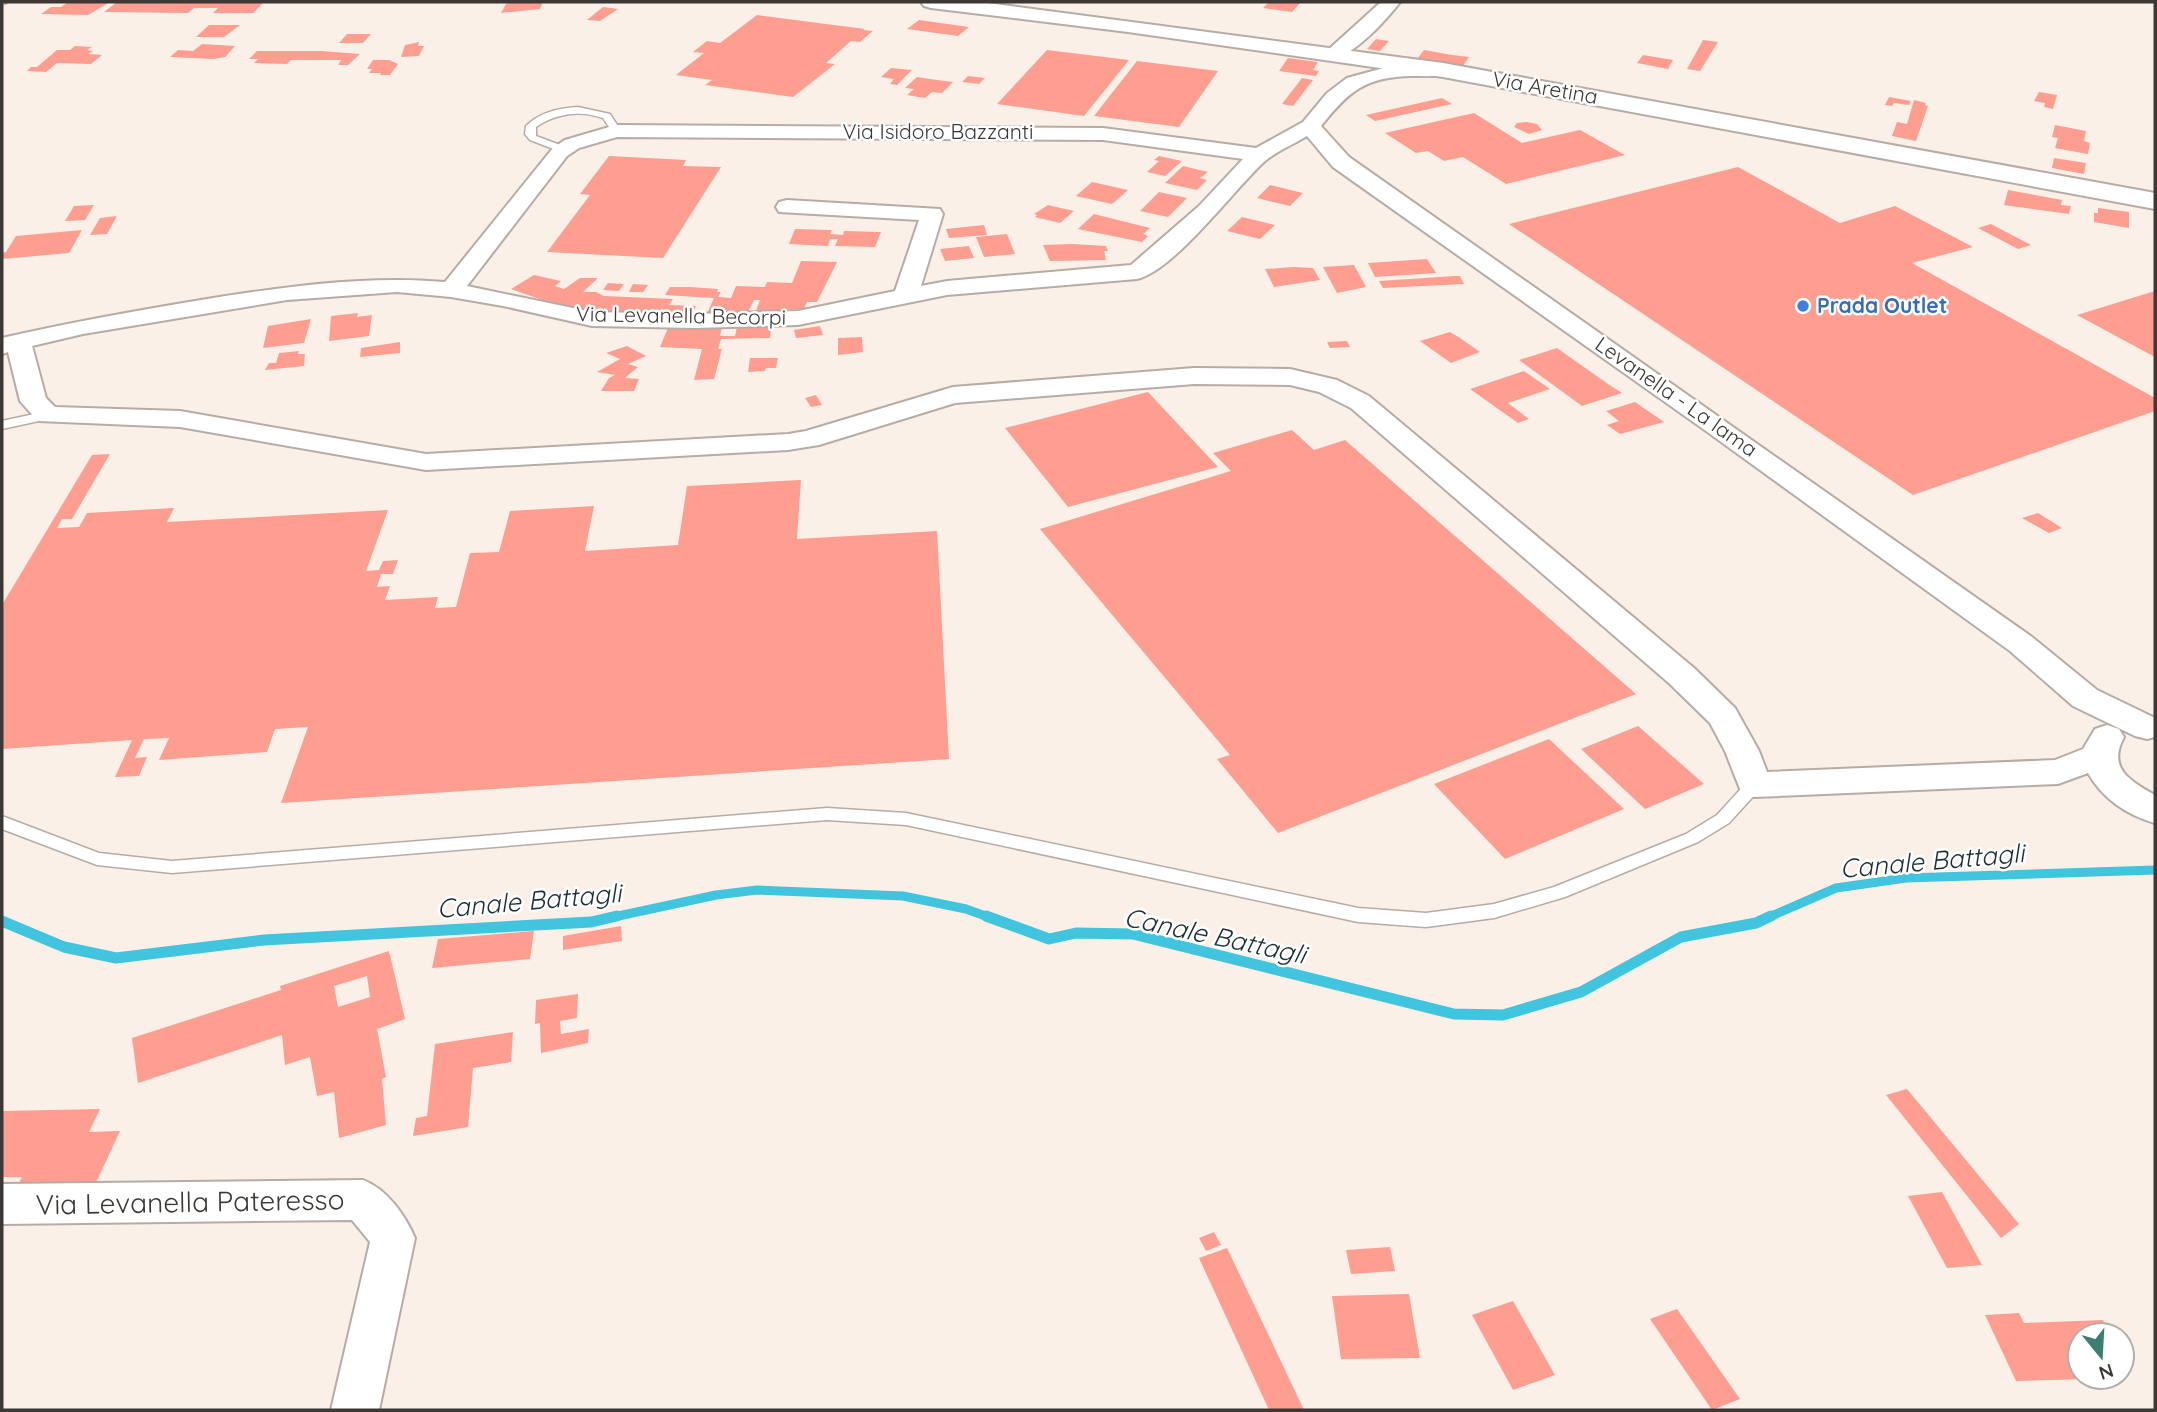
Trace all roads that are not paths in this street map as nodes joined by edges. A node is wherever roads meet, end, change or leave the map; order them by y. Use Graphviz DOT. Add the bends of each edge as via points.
graph roads {
  1 [pos="931,2"];
  2 [pos="1391,2"];
  3 [pos="1344,67"];
  4 [pos="1372,67"];
  5 [pos="1310,126"];
  6 [pos="616,131"];
  7 [pos="564,150"];
  8 [pos="1259,155"];
  9 [pos="2155,201"];
  10 [pos="787,207"];
  11 [pos="451,290"];
  12 [pos="906,295"];
  13 [pos="10,345"];
  14 [pos="48,415"];
  15 [pos="2,425"];
  16 [pos="2085,698"];
  17 [pos="2151,728"];
  18 [pos="2102,747"];
  19 [pos="2058,772"];
  20 [pos="1754,785"];
  21 [pos="2142,803"];
  22 [pos="2,822"];
  23 [pos="2,1204"];
  24 [pos="355,1410"];
  1 -- 3 [label="street, Via Aretina"];
  2 -- 3 [label="street" via="1363,31"];
  3 -- 4 [label="street, Via Aretina"];
  3 -- 4 [label="street"];
  3 -- 5 [label="street"];
  4 -- 9 [label="street, Via Aretina" via="1443,70"];
  5 -- 8 [label="street, Via Levanella Becorpi"];
  5 -- 16 [label="street, Levanella - La lama" via="1341,162 2010,636"];
  6 -- 7 [label="street, Via Isidoro Bazzanti"];
  6 -- 7 [label="lane" via="607,117 583,111 552,114 531,126 533,138"];
  6 -- 8 [label="street, Via Isidoro Bazzanti" via="1103,134"];
  7 -- 11 [label="street"];
  8 -- 12 [label="street, Via Levanella Becorpi" via="1207,211 1137,272"];
  10 -- 12 [label="street" via="932,214"];
  11 -- 12 [label="street, Via Levanella Becorpi" via="592,320 798,317"];
  11 -- 13 [label="street, Via Levanella Becorpi" via="397,285 287,293 82,327"];
  13 -- 14 [label="street" via="33,401"];
  14 -- 15 [label="lane"];
  14 -- 20 [label="street" via="180,419 426,462 788,442 953,395 1194,376 1290,377 1328,386 1360,402 1682,676 1723,716"];
  16 -- 17 [label="street, Levanella - La lama"];
  16 -- 18 [label="street, Levanella - La lama"];
  17 -- 18 [label="street, Levanella - La lama" via="2116,732"];
  18 -- 19 [label="street"];
  18 -- 21 [label="street, Levanella - La lama" via="2103,769 2113,783"];
  19 -- 20 [label="street"];
  19 -- 21 [label="street"];
  20 -- 22 [label="lane" via="1723,819 1692,838 1559,892 1493,911 1426,920 1358,915 906,819 827,814 172,867 97,859"];
  23 -- 24 [label="street, Via Levanella Pateresso" via="363,1200 393,1238"];
}
